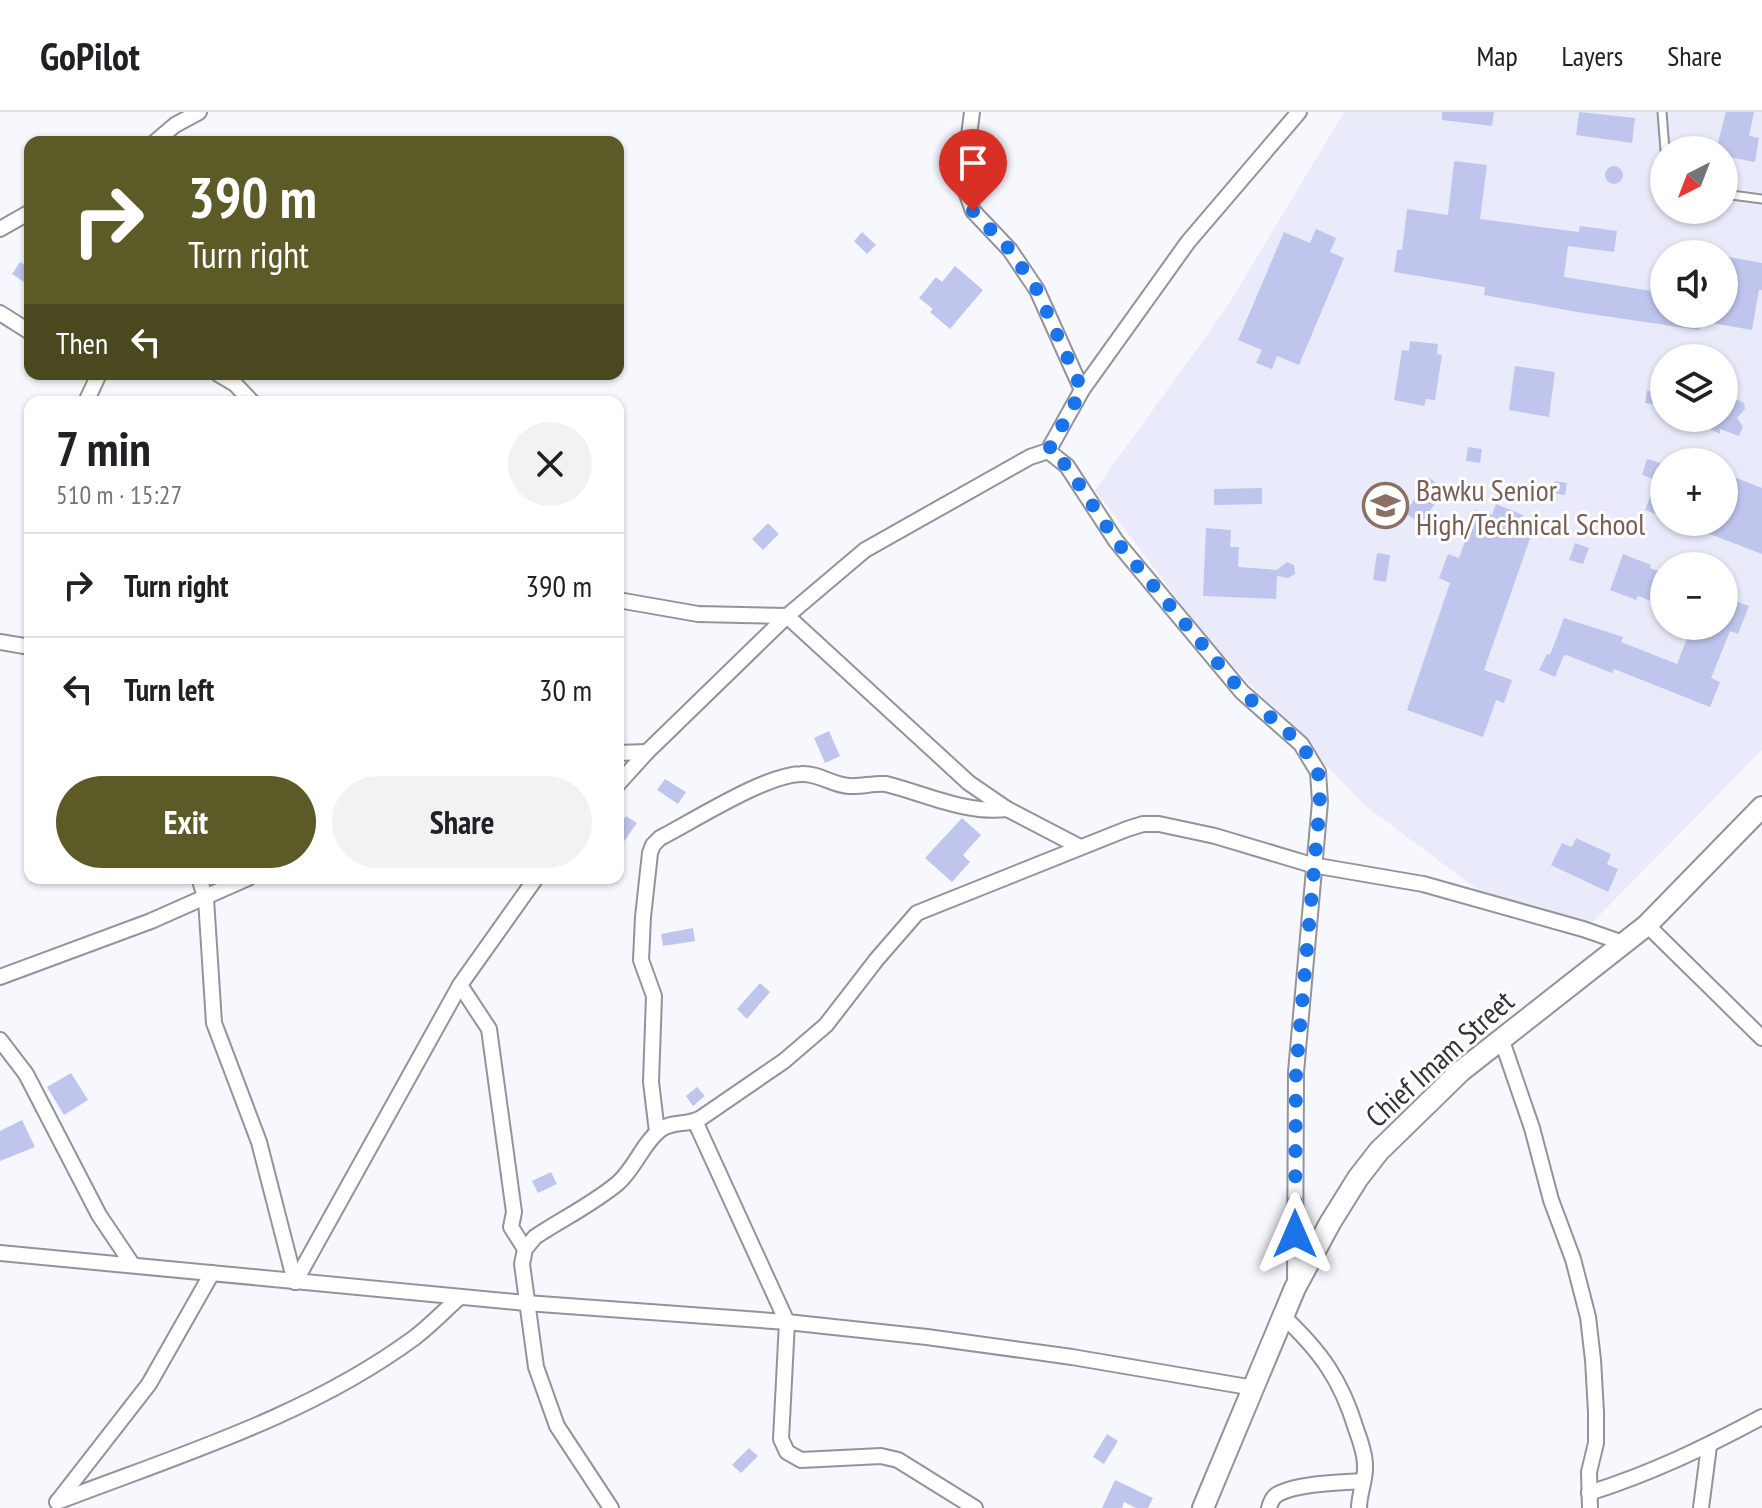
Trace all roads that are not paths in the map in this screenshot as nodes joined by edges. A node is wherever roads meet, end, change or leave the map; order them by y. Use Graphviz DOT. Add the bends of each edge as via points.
graph roads {
  1 [pos="199,112"];
  2 [pos="972,112"];
  3 [pos="1299,112"];
  4 [pos="1662,112"];
  5 [pos="162,136"];
  6 [pos="1664,136"];
  7 [pos="1738,196"];
  8 [pos="1762,199"];
  9 [pos="24,215"];
  10 [pos="0,229"];
  11 [pos="0,313"];
  12 [pos="24,328"];
  13 [pos="228,380"];
  14 [pos="1082,390"];
  15 [pos="246,396"];
  16 [pos="1048,451"];
  17 [pos="624,601"];
  18 [pos="787,616"];
  19 [pos="0,642"];
  20 [pos="24,646"];
  21 [pos="647,752"];
  22 [pos="624,753"];
  23 [pos="624,777"];
  24 [pos="1762,807"];
  25 [pos="1007,809"];
  26 [pos="1080,847"];
  27 [pos="1312,865"];
  28 [pos="201,884"];
  29 [pos="234,884"];
  30 [pos="532,884"];
  31 [pos="205,897"];
  32 [pos="1647,925"];
  33 [pos="1626,944"];
  34 [pos="0,977"];
  35 [pos="460,985"];
  36 [pos="1501,1038"];
  37 [pos="1762,1038"];
  38 [pos="0,1040"];
  39 [pos="695,1121"];
  40 [pos="657,1132"];
  41 [pos="525,1249"];
  42 [pos="0,1253"];
  43 [pos="132,1264"];
  44 [pos="212,1273"];
  45 [pos="295,1282"];
  46 [pos="1295,1288"];
  47 [pos="460,1297"];
  48 [pos="526,1303"];
  49 [pos="1283,1316"];
  50 [pos="787,1322"];
  51 [pos="1254,1388"];
  52 [pos="1762,1417"];
  53 [pos="1709,1446"];
  54 [pos="1362,1481"];
  55 [pos="1590,1501"];
  56 [pos="55,1505"];
  57 [pos="611,1508"];
  58 [pos="975,1508"];
  59 [pos="1203,1508"];
  60 [pos="1269,1508"];
  61 [pos="1359,1508"];
  62 [pos="1701,1508"];
  1 -- 5 [label="street"];
  2 -- 14 [label="street" via="963,183 973,211 1010,250 1037,290"];
  3 -- 14 [label="street" via="1188,242"];
  4 -- 6 [label="lane"];
  7 -- 8 [label="lane"];
  9 -- 10 [label="street"];
  11 -- 12 [label="street"];
  13 -- 15 [label="street"];
  14 -- 16 [label="street"];
  16 -- 18 [label="street" via="865,550"];
  16 -- 27 [label="street" via="1067,466 1116,541 1242,692 1301,744 1318,772"];
  17 -- 18 [label="street" via="698,614"];
  18 -- 21 [label="street"];
  18 -- 25 [label="street" via="940,758"];
  19 -- 20 [label="street"];
  21 -- 22 [label="street"];
  21 -- 23 [label="street"];
  24 -- 32 [label="street, Chief Imam Street"];
  25 -- 26 [label="street"];
  25 -- 40 [label="street" via="987,812 886,784 849,786 799,774 776,778 660,838 650,853 641,960 654,996 651,1082"];
  26 -- 27 [label="street" via="1151,824 1215,836"];
  26 -- 39 [label="street" via="917,913 816,1034"];
  27 -- 33 [label="street" via="1423,884"];
  27 -- 46 [label="street" via="1296,1072"];
  28 -- 31 [label="street"];
  29 -- 31 [label="street"];
  30 -- 35 [label="street"];
  31 -- 34 [label="street"];
  31 -- 45 [label="street" via="214,1023 259,1142"];
  32 -- 33 [label="street, Chief Imam Street"];
  32 -- 37 [label="street"];
  33 -- 36 [label="street, Chief Imam Street"];
  35 -- 41 [label="street" via="489,1029 514,1212 511,1227"];
  35 -- 45 [label="street"];
  36 -- 46 [label="street, Chief Imam Street" via="1379,1151 1330,1223"];
  36 -- 55 [label="street" via="1585,1302 1596,1412"];
  38 -- 43 [label="street" via="26,1074 99,1215"];
  39 -- 40 [label="street"];
  39 -- 50 [label="street"];
  40 -- 41 [label="street" via="618,1183"];
  41 -- 48 [label="street"];
  42 -- 43 [label="street"];
  43 -- 44 [label="street"];
  44 -- 45 [label="street"];
  44 -- 56 [label="street" via="149,1384"];
  45 -- 47 [label="street"];
  46 -- 49 [label="street, Chief Imam Street"];
  47 -- 48 [label="street"];
  47 -- 56 [label="street" via="414,1338 274,1418"];
  48 -- 50 [label="street"];
  48 -- 57 [label="street" via="536,1367 557,1426"];
  49 -- 51 [label="street, Chief Imam Street"];
  49 -- 54 [label="street" via="1314,1346 1337,1379 1362,1448"];
  50 -- 51 [label="street" via="1072,1357"];
  50 -- 58 [label="street" via="781,1439 787,1452 801,1460 898,1460"];
  51 -- 59 [label="street, Chief Imam Street"];
  52 -- 53 [label="street"];
  53 -- 55 [label="street"];
  53 -- 62 [label="street"];
  54 -- 60 [label="street" via="1277,1494"];
  54 -- 61 [label="street"];
}
